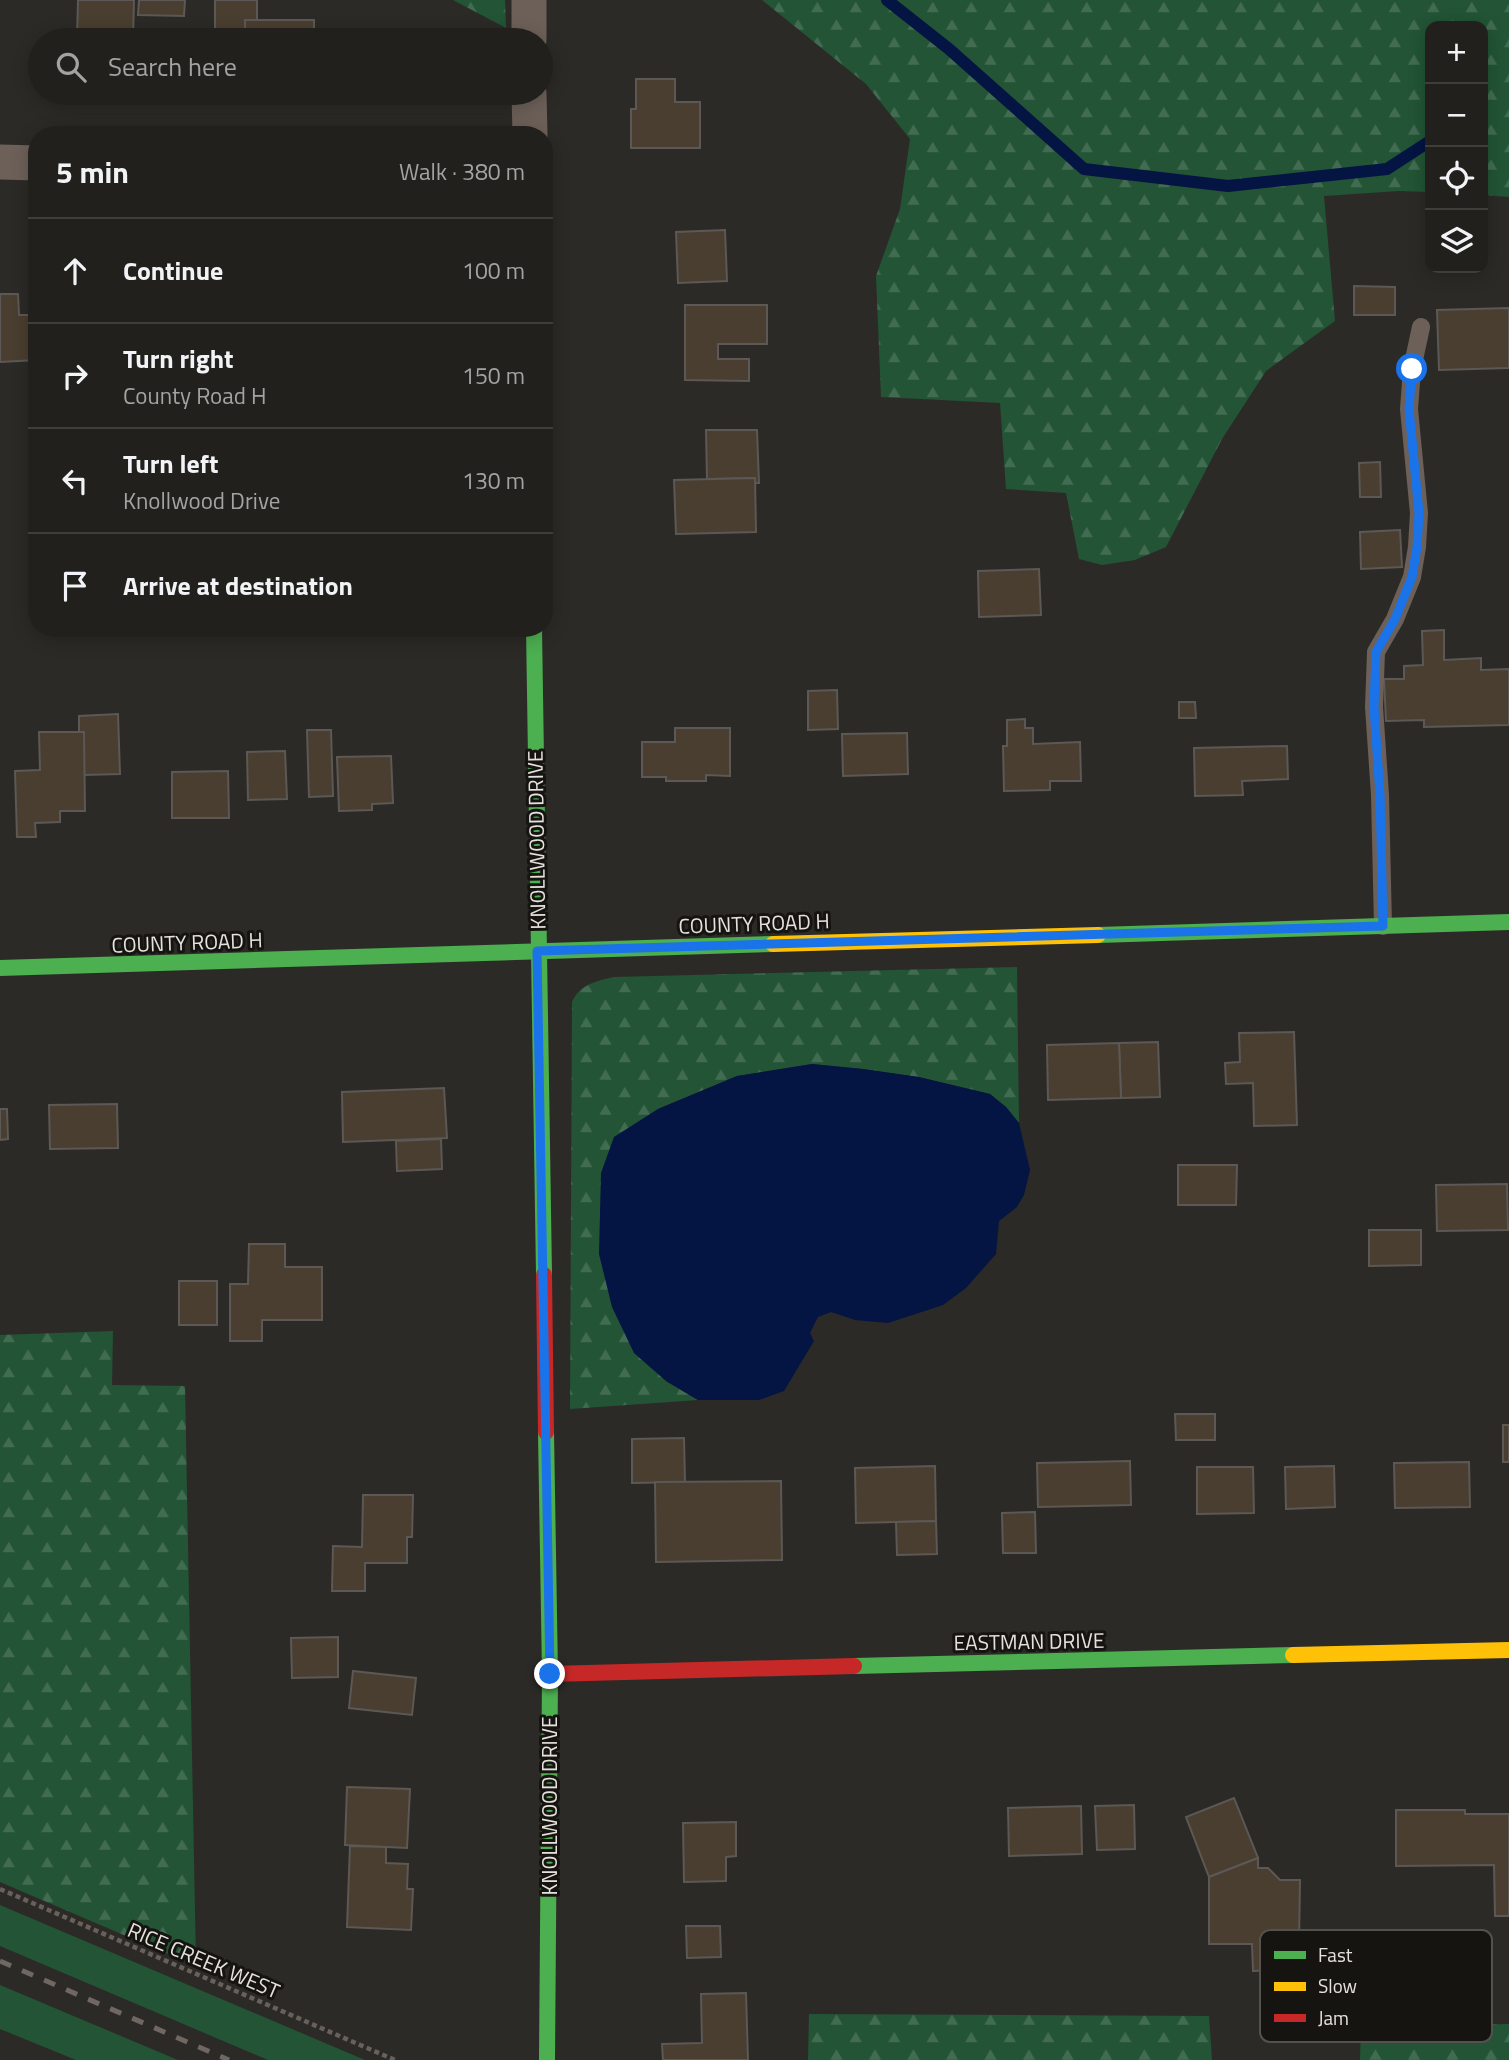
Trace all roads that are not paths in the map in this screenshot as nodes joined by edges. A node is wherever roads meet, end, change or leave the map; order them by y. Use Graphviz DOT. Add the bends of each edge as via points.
graph roads {
  1 [pos="529,0"];
  2 [pos="529,28"];
  3 [pos="530,105"];
  4 [pos="530,126"];
  5 [pos="0,162"];
  6 [pos="28,163"];
  7 [pos="1420,327"];
  8 [pos="534,637"];
  9 [pos="1509,922"];
  10 [pos="1383,926"];
  11 [pos="537,951"];
  12 [pos="0,968"];
  13 [pos="1509,1650"];
  14 [pos="550,1674"];
  15 [pos="547,2060"];
  1 -- 2 [label="street"];
  3 -- 4 [label="street"];
  5 -- 6 [label="street"];
  7 -- 10 [label="lane" via="1409,409 1419,513 1417,547 1412,577 1376,652"];
  8 -- 11 [label="street, KNOLLWOOD DRIVE"];
  9 -- 10 [label="street, COUNTY ROAD H"];
  10 -- 11 [label="street, COUNTY ROAD H"];
  11 -- 12 [label="street, COUNTY ROAD H"];
  11 -- 14 [label="street, KNOLLWOOD DRIVE"];
  13 -- 14 [label="street, EASTMAN DRIVE"];
  14 -- 15 [label="street, KNOLLWOOD DRIVE"];
}
